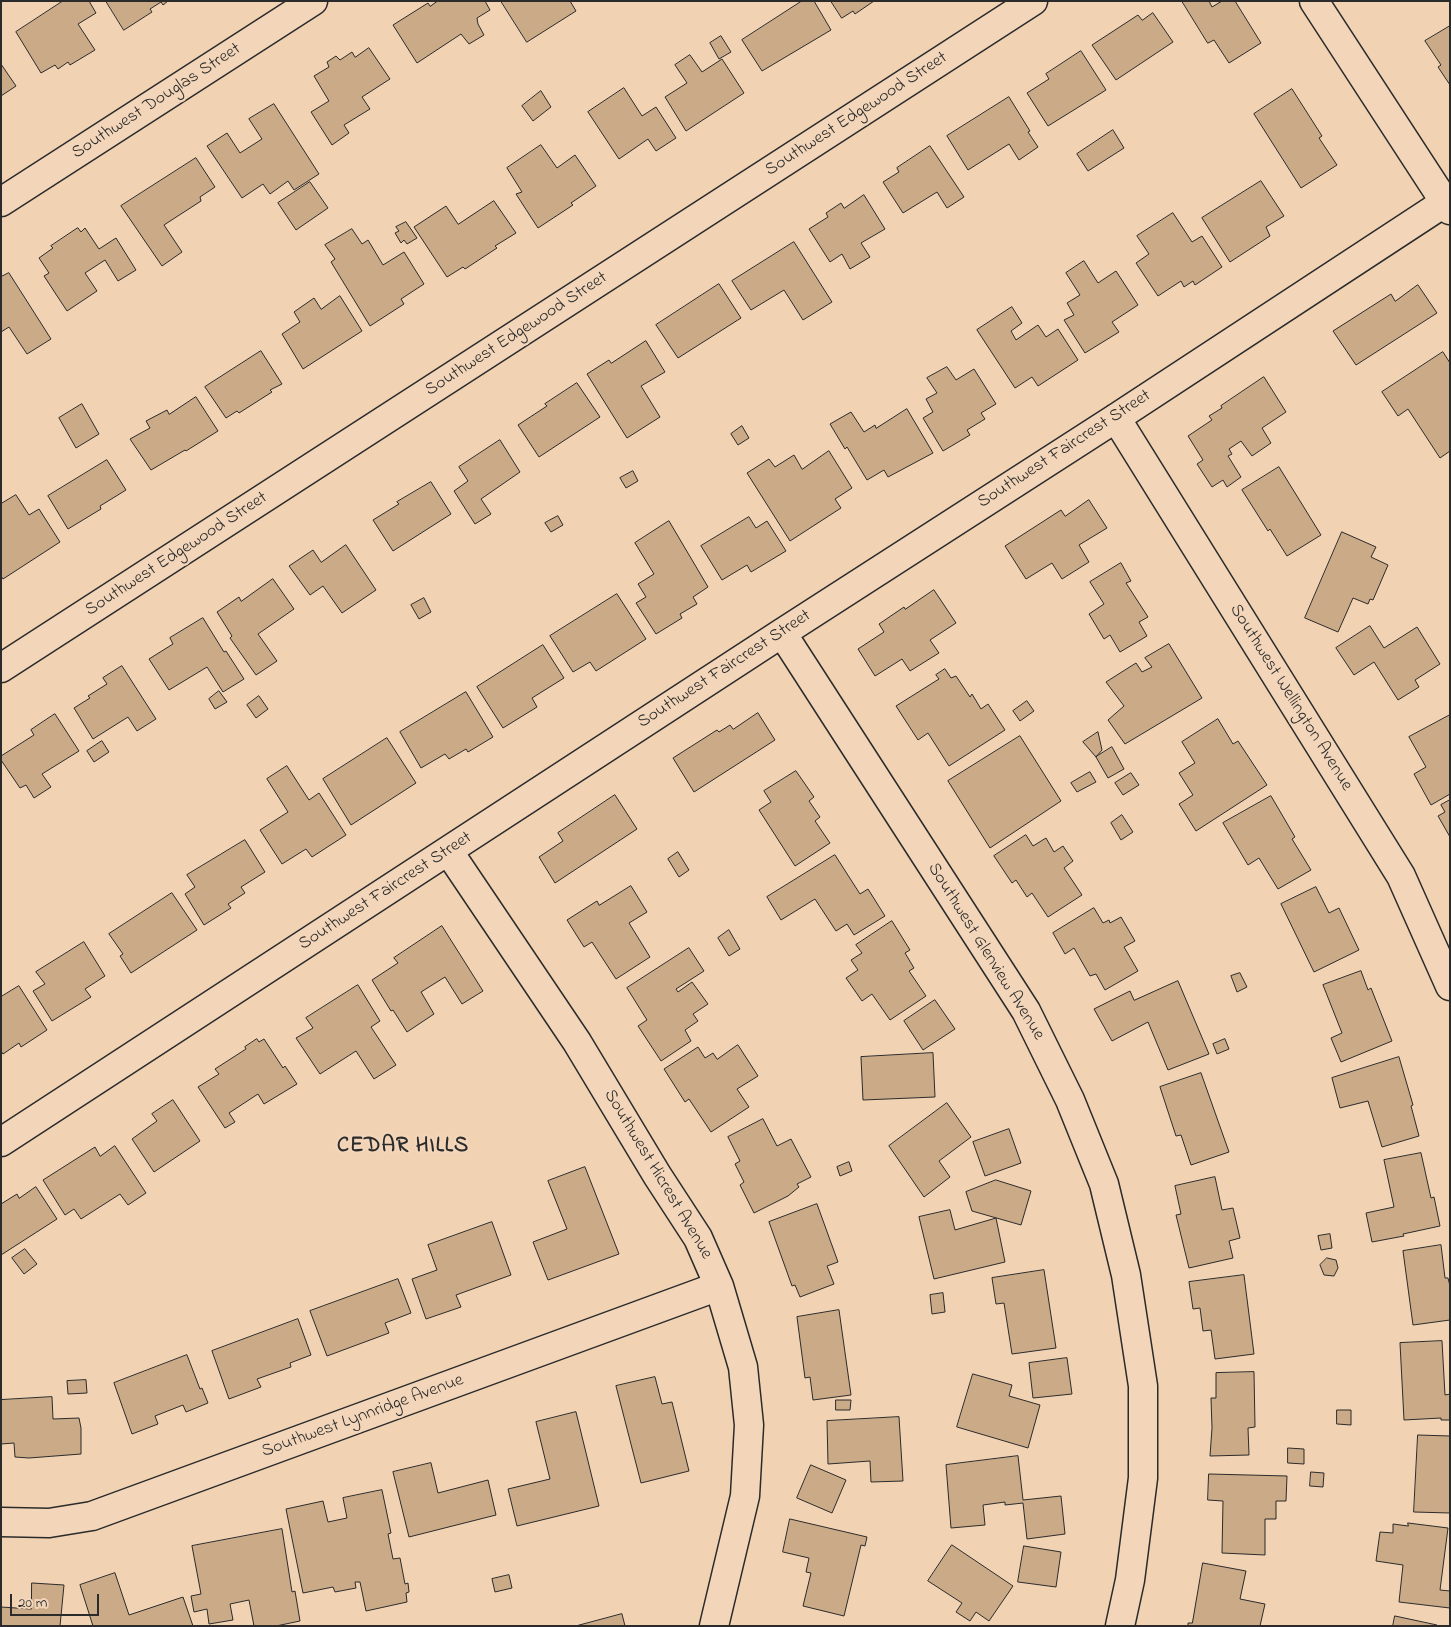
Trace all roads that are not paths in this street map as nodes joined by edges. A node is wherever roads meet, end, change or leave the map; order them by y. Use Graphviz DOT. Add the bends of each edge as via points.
graph roads {
  1 [pos="313,1"];
  2 [pos="1033,1"];
  3 [pos="1314,1"];
  4 [pos="1,202"];
  5 [pos="1448,204"];
  6 [pos="1116,418"];
  7 [pos="782,633"];
  8 [pos="1,668"];
  9 [pos="448,852"];
  10 [pos="1450,986"];
  11 [pos="1,1142"];
  12 [pos="720,1286"];
  13 [pos="1,1522"];
  14 [pos="714,1626"];
  15 [pos="1120,1626"];
  1 -- 4 [label="street, Southwest Douglas Street"];
  2 -- 8 [label="street, Southwest Edgewood Street"];
  3 -- 5 [label="street"];
  5 -- 6 [label="street, Southwest Faircrest Street"];
  6 -- 7 [label="street, Southwest Faircrest Street"];
  6 -- 10 [label="street, Southwest Wellington Avenue" via="1401,876"];
  7 -- 9 [label="street, Southwest Faircrest Street"];
  7 -- 15 [label="street, Southwest Glenview Avenue" via="1026,1011 1070,1100 1104,1184 1126,1275 1142,1386 1142,1478 1130,1580"];
  9 -- 11 [label="street, Southwest Faircrest Street"];
  9 -- 12 [label="street, Southwest Hicrest Avenue" via="577,1042 698,1238"];
  12 -- 13 [label="street, Southwest Lynnridge Avenue" via="92,1516 49,1523"];
  12 -- 14 [label="street, Southwest Hicrest Avenue" via="743,1368 749,1425 745,1496"];
}
